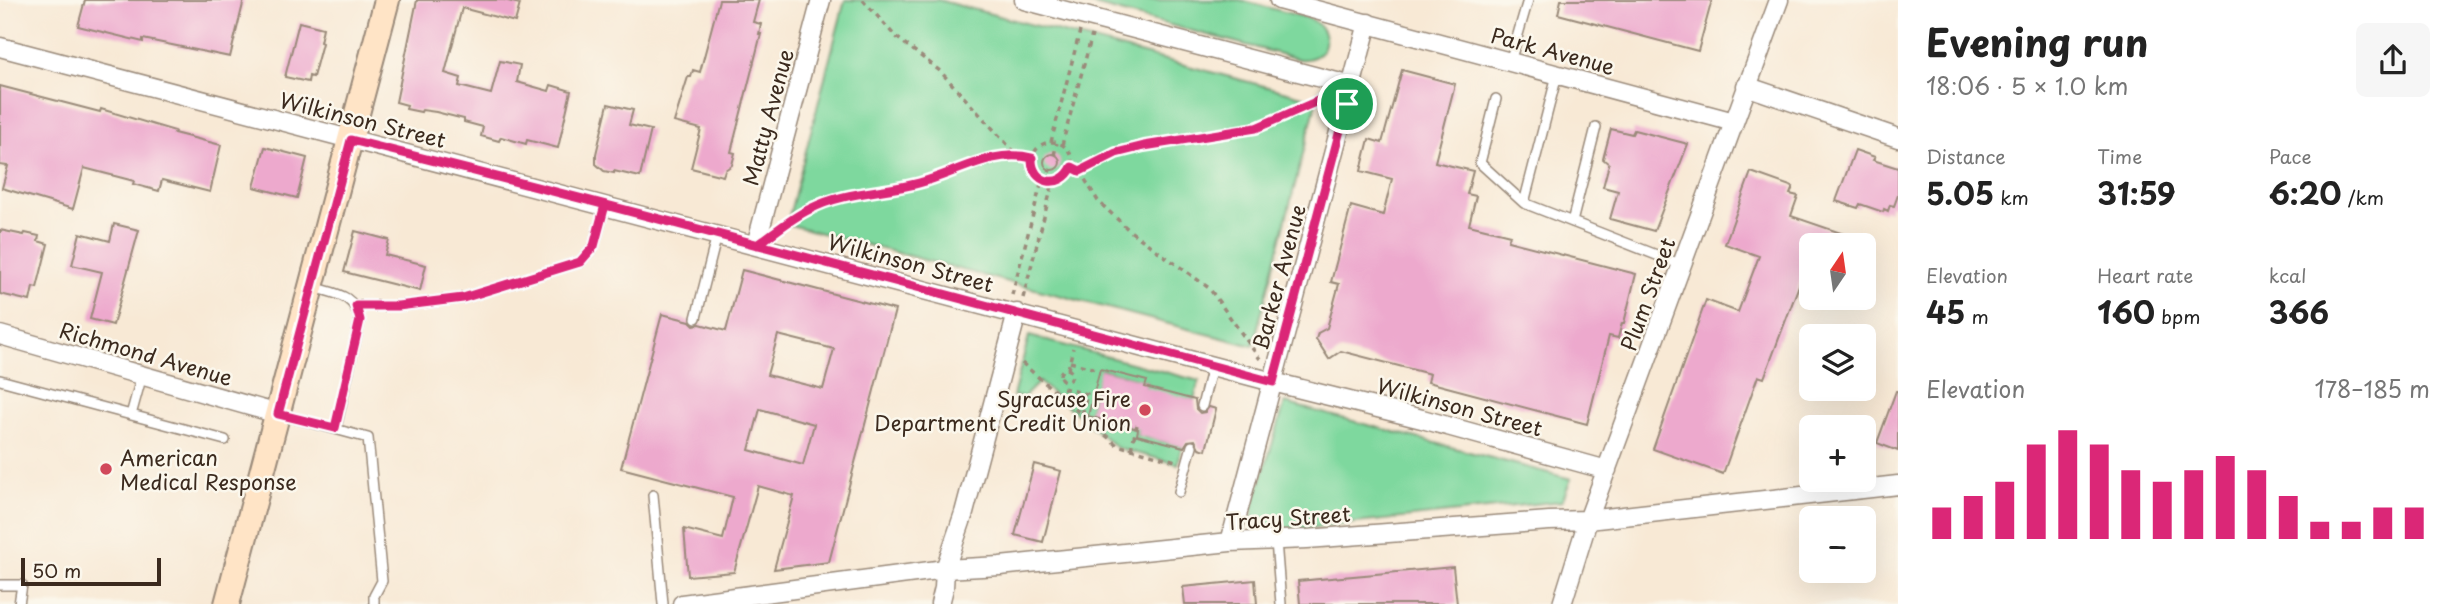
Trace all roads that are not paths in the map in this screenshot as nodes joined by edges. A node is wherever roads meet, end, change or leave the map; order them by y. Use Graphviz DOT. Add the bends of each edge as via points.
graph roads {
  1 [pos="387,0"];
  2 [pos="821,0"];
  3 [pos="1024,0"];
  4 [pos="1279,0"];
  5 [pos="1528,0"];
  6 [pos="1779,0"];
  7 [pos="1368,23"];
  8 [pos="0,47"];
  9 [pos="1510,62"];
  10 [pos="1557,75"];
  11 [pos="1352,86"];
  12 [pos="1746,86"];
  13 [pos="1496,99"];
  14 [pos="1734,122"];
  15 [pos="1596,127"];
  16 [pos="1898,138"];
  17 [pos="351,140"];
  18 [pos="1524,203"];
  19 [pos="605,205"];
  20 [pos="1572,222"];
  21 [pos="717,235"];
  22 [pos="757,245"];
  23 [pos="1682,265"];
  24 [pos="312,287"];
  25 [pos="356,306"];
  26 [pos="1014,312"];
  27 [pos="696,318"];
  28 [pos="0,335"];
  29 [pos="1212,366"];
  30 [pos="142,375"];
  31 [pos="0,380"];
  32 [pos="1273,382"];
  33 [pos="1202,405"];
  34 [pos="278,414"];
  35 [pos="131,415"];
  36 [pos="335,428"];
  37 [pos="225,440"];
  38 [pos="1192,446"];
  39 [pos="1607,470"];
  40 [pos="1898,485"];
  41 [pos="1180,492"];
  42 [pos="653,495"];
  43 [pos="1588,520"];
  44 [pos="1276,541"];
  45 [pos="1230,542"];
  46 [pos="945,569"];
  47 [pos="0,585"];
  48 [pos="19,604"];
  49 [pos="227,604"];
  50 [pos="374,604"];
  51 [pos="663,604"];
  52 [pos="682,604"];
  53 [pos="940,604"];
  54 [pos="1281,604"];
  55 [pos="1562,604"];
  1 -- 17 [label="street"];
  2 -- 22 [label="street, Matty Avenue"];
  3 -- 11 [label="street"];
  4 -- 7 [label="street, Park Avenue"];
  5 -- 9 [label="lane"];
  6 -- 12 [label="street, Plum Street"];
  7 -- 9 [label="street, Park Avenue"];
  7 -- 11 [label="street, Barker Avenue"];
  8 -- 17 [label="street, Wilkinson Street"];
  9 -- 10 [label="street, Park Avenue"];
  10 -- 14 [label="street, Park Avenue"];
  10 -- 18 [label="lane"];
  11 -- 32 [label="street, Barker Avenue"];
  12 -- 14 [label="street, Plum Street"];
  12 -- 16 [label="street"];
  13 -- 18 [label="lane" via="1480,163"];
  14 -- 23 [label="street, Plum Street"];
  15 -- 20 [label="lane"];
  17 -- 19 [label="street, Wilkinson Street"];
  17 -- 24 [label="street"];
  18 -- 20 [label="lane"];
  19 -- 21 [label="street, Wilkinson Street"];
  19 -- 25 [label="lane" via="594,246 580,262 463,298"];
  20 -- 23 [label="lane"];
  21 -- 22 [label="street, Wilkinson Street"];
  21 -- 27 [label="lane"];
  22 -- 26 [label="street, Wilkinson Street"];
  23 -- 39 [label="street, Plum Street"];
  24 -- 25 [label="lane" via="346,297"];
  24 -- 34 [label="street"];
  25 -- 36 [label="lane" via="360,320"];
  26 -- 29 [label="street, Wilkinson Street"];
  26 -- 46 [label="street" via="964,513"];
  28 -- 30 [label="street, Richmond Avenue"];
  29 -- 32 [label="street, Wilkinson Street"];
  29 -- 33 [label="lane"];
  30 -- 34 [label="street, Richmond Avenue"];
  30 -- 35 [label="lane"];
  31 -- 35 [label="lane"];
  32 -- 39 [label="street, Wilkinson Street"];
  32 -- 45 [label="street, Barker Avenue"];
  34 -- 36 [label="lane"];
  34 -- 49 [label="street"];
  35 -- 37 [label="lane"];
  36 -- 50 [label="lane" via="368,438 382,581"];
  38 -- 41 [label="lane"];
  39 -- 43 [label="street, Plum Street"];
  40 -- 43 [label="street, Tracy Street"];
  42 -- 51 [label="lane"];
  43 -- 44 [label="street, Tracy Street"];
  43 -- 55 [label="street, Plum Street"];
  44 -- 45 [label="street, Tracy Street"];
  44 -- 54 [label="lane"];
  45 -- 46 [label="street, Tracy Street"];
  46 -- 52 [label="street, Tracy Street"];
  46 -- 53 [label="street"];
  47 -- 48 [label="lane" via="22,585"];
}
